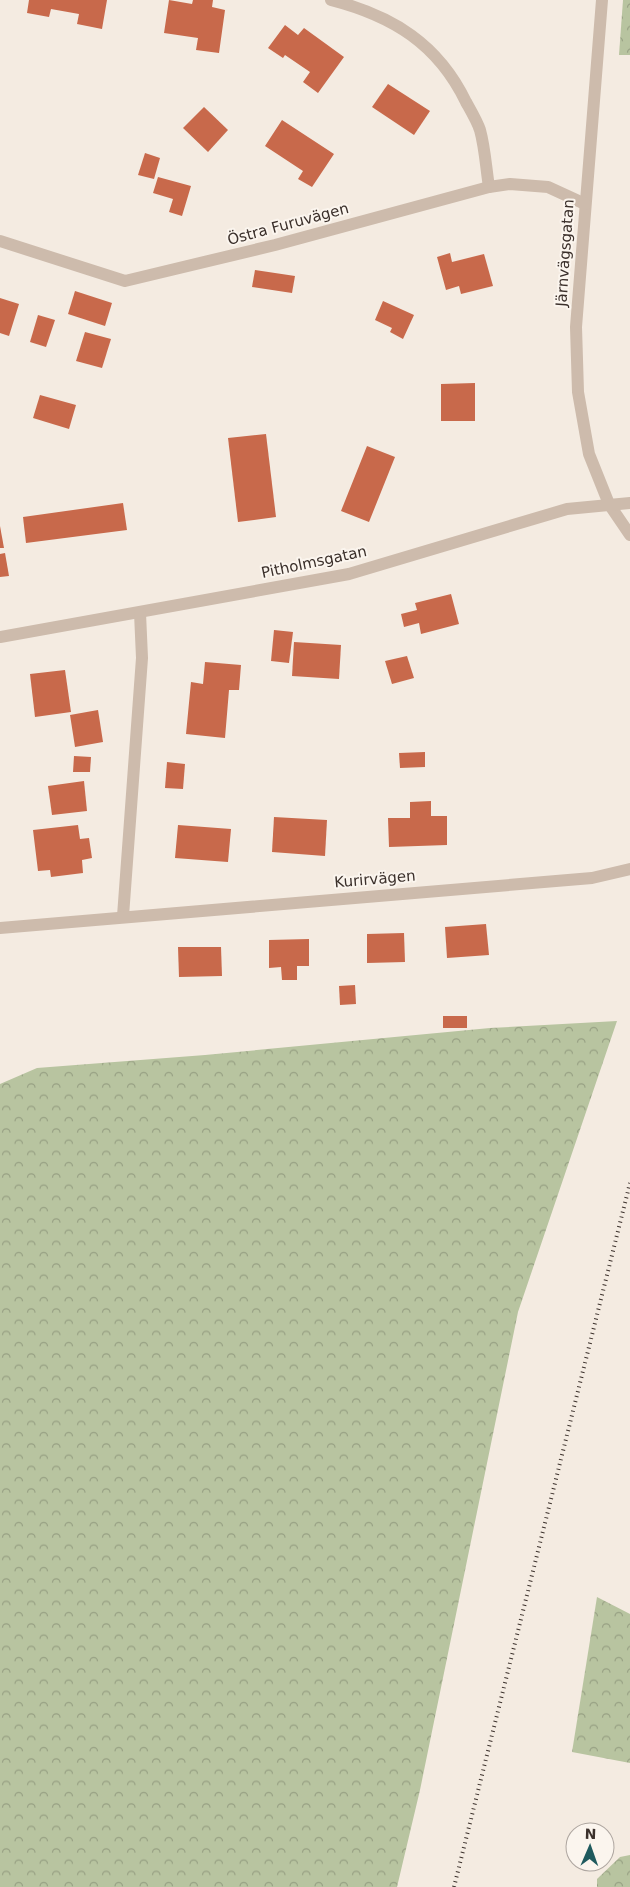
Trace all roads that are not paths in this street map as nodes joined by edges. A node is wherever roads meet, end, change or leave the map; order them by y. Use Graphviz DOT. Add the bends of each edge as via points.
graph roads {
  1 [pos="331,0"];
  2 [pos="602,0"];
  3 [pos="354,3"];
  4 [pos="489,187"];
  5 [pos="585,204"];
  6 [pos="0,241"];
  7 [pos="630,503"];
  8 [pos="609,504"];
  9 [pos="630,535"];
  10 [pos="140,613"];
  11 [pos="0,637"];
  12 [pos="630,869"];
  13 [pos="123,916"];
  14 [pos="0,928"];
  1 -- 3 [label="street"];
  2 -- 5 [label="street, Järnvägsgatan"];
  3 -- 4 [label="street" via="398,26 433,52 454,78 479,129"];
  4 -- 5 [label="street, Östra Furuvägen" via="510,184 548,187"];
  4 -- 6 [label="street, Östra Furuvägen" via="275,246 126,281"];
  5 -- 8 [label="street, Järnvägsgatan" via="576,327 578,392 589,454"];
  7 -- 8 [label="street, Pitholmsgatan"];
  8 -- 9 [label="street"];
  8 -- 10 [label="street, Pitholmsgatan" via="567,509 527,519 349,574"];
  10 -- 11 [label="street, Pitholmsgatan"];
  10 -- 13 [label="street" via="142,658"];
  12 -- 13 [label="street, Kurirvägen" via="592,878"];
  13 -- 14 [label="street, Kurirvägen"];
}
